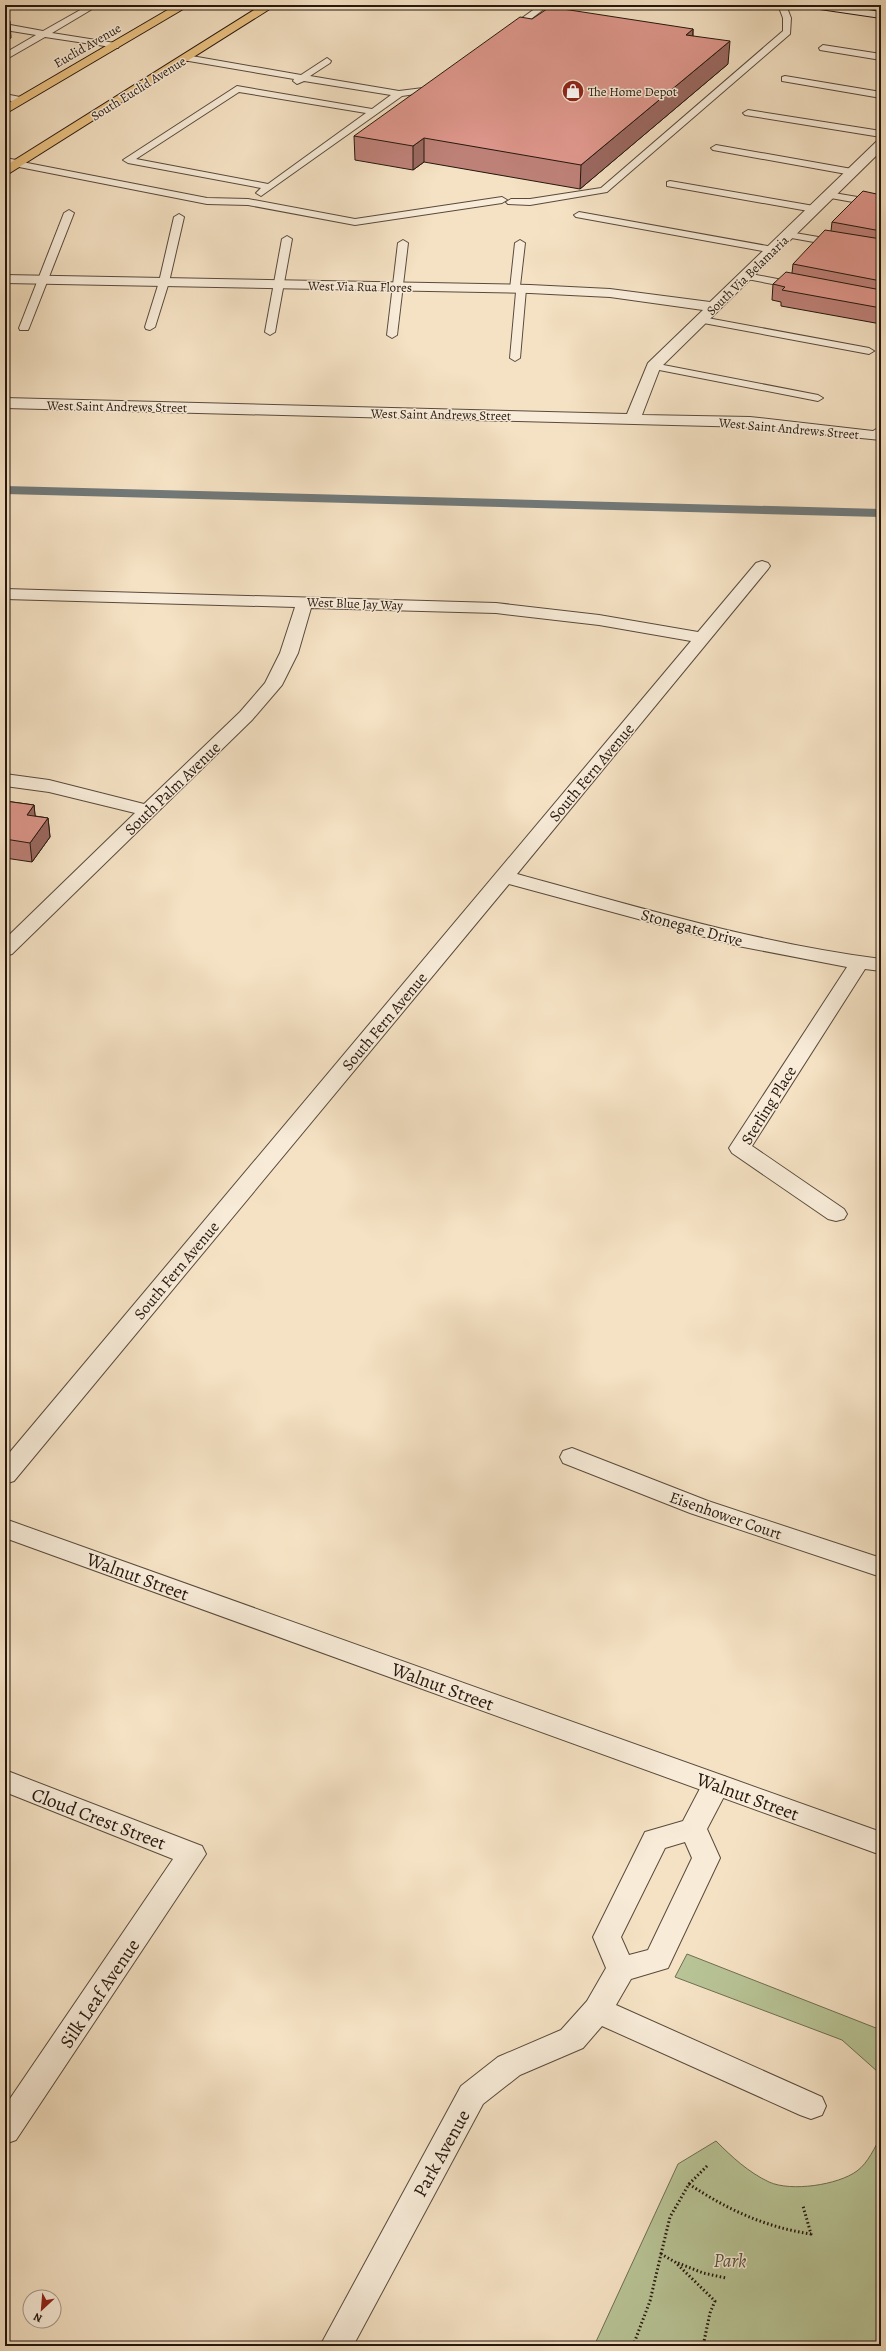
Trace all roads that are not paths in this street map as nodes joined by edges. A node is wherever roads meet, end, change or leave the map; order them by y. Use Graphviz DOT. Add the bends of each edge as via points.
graph roads {
  1 [pos="95,5"];
  2 [pos="184,5"];
  3 [pos="270,5"];
  4 [pos="545,5"];
  5 [pos="782,5"];
  6 [pos="813,5"];
  7 [pos="881,15"];
  8 [pos="5,27"];
  9 [pos="44,34"];
  10 [pos="501,37"];
  11 [pos="115,46"];
  12 [pos="823,48"];
  13 [pos="5,57"];
  14 [pos="881,57"];
  15 [pos="186,58"];
  16 [pos="327,61"];
  17 [pos="302,78"];
  18 [pos="785,79"];
  19 [pos="443,80"];
  20 [pos="399,94"];
  21 [pos="276,95"];
  22 [pos="881,95"];
  23 [pos="5,97"];
  24 [pos="22,100"];
  25 [pos="5,110"];
  26 [pos="374,112"];
  27 [pos="748,113"];
  28 [pos="881,134"];
  29 [pos="881,144"];
  30 [pos="716,148"];
  31 [pos="11,163"];
  32 [pos="874,167"];
  33 [pos="856,168"];
  34 [pos="5,172"];
  35 [pos="670,184"];
  36 [pos="270,187"];
  37 [pos="828,195"];
  38 [pos="248,202"];
  39 [pos="881,204"];
  40 [pos="814,209"];
  41 [pos="69,213"];
  42 [pos="580,215"];
  43 [pos="180,217"];
  44 [pos="788,235"];
  45 [pos="287,239"];
  46 [pos="403,243"];
  47 [pos="520,243"];
  48 [pos="850,246"];
  49 [pos="773,250"];
  50 [pos="746,276"];
  51 [pos="5,279"];
  52 [pos="44,280"];
  53 [pos="164,282"];
  54 [pos="280,284"];
  55 [pos="397,287"];
  56 [pos="806,287"];
  57 [pos="518,289"];
  58 [pos="714,307"];
  59 [pos="702,320"];
  60 [pos="150,327"];
  61 [pos="24,328"];
  62 [pos="270,332"];
  63 [pos="392,335"];
  64 [pos="868,351"];
  65 [pos="515,358"];
  66 [pos="653,366"];
  67 [pos="818,398"];
  68 [pos="5,403"];
  69 [pos="633,419"];
  70 [pos="879,433"];
  71 [pos="762,566"];
  72 [pos="5,594"];
  73 [pos="305,602"];
  74 [pos="702,638"];
  75 [pos="5,780"];
  76 [pos="148,811"];
  77 [pos="505,877"];
  78 [pos="5,950"];
  79 [pos="859,963"];
  80 [pos="881,965"];
  81 [pos="836,1214"];
  82 [pos="572,1457"];
  83 [pos="5,1475"];
  84 [pos="5,1528"];
  85 [pos="881,1568"];
  86 [pos="5,1781"];
  87 [pos="716,1786"];
  88 [pos="693,1829"];
  89 [pos="881,1844"];
  90 [pos="192,1854"];
  91 [pos="621,1969"];
  92 [pos="597,2010"];
  93 [pos="811,2106"];
  94 [pos="5,2131"];
  95 [pos="336,2346"];
  1 -- 9 [label="lane"];
  2 -- 11 [label="main road, Euclid Avenue"];
  3 -- 15 [label="main road, South Euclid Avenue"];
  4 -- 10 [label="lane"];
  5 -- 38 [label="lane" via="787,18 787,32 604,190 530,202 506,201 355,222"];
  6 -- 7 [label="street"];
  8 -- 9 [label="lane"];
  9 -- 11 [label="lane"];
  9 -- 13 [label="lane"];
  11 -- 24 [label="main road, Euclid Avenue"];
  12 -- 14 [label="lane"];
  15 -- 17 [label="lane"];
  15 -- 31 [label="main road, South Euclid Avenue"];
  16 -- 17 [label="lane"];
  17 -- 20 [label="lane"];
  17 -- 21 [label="lane"];
  18 -- 22 [label="lane"];
  19 -- 20 [label="lane" via="425,90"];
  20 -- 26 [label="lane"];
  21 -- 26 [label="lane"];
  21 -- 36 [label="lane" via="237,89 128,160"];
  23 -- 24 [label="lane"];
  24 -- 25 [label="main road, Euclid Avenue"];
  26 -- 36 [label="lane"];
  27 -- 28 [label="lane"];
  29 -- 33 [label="street, South Via Belamaria"];
  30 -- 33 [label="lane"];
  31 -- 34 [label="main road, South Euclid Avenue"];
  31 -- 38 [label="lane" via="207,201"];
  32 -- 33 [label="street"];
  33 -- 37 [label="street, South Via Belamaria"];
  35 -- 40 [label="lane"];
  36 -- 38 [label="lane"];
  37 -- 39 [label="lane"];
  37 -- 40 [label="street, South Via Belamaria"];
  40 -- 44 [label="street, South Via Belamaria"];
  41 -- 52 [label="lane"];
  42 -- 49 [label="lane"];
  43 -- 53 [label="lane"];
  44 -- 48 [label="lane"];
  44 -- 49 [label="street, South Via Belamaria"];
  45 -- 54 [label="lane"];
  46 -- 55 [label="lane"];
  47 -- 57 [label="lane"];
  49 -- 50 [label="street, South Via Belamaria"];
  50 -- 56 [label="lane"];
  50 -- 58 [label="street, South Via Belamaria"];
  51 -- 52 [label="street, West Via Rua Flores"];
  52 -- 53 [label="street, West Via Rua Flores"];
  52 -- 61 [label="lane"];
  53 -- 54 [label="street, West Via Rua Flores"];
  53 -- 60 [label="lane"];
  54 -- 55 [label="street, West Via Rua Flores"];
  54 -- 62 [label="lane"];
  55 -- 57 [label="street, West Via Rua Flores"];
  55 -- 63 [label="lane"];
  57 -- 58 [label="street, West Via Rua Flores" via="610,293"];
  57 -- 65 [label="lane"];
  58 -- 59 [label="street, South Via Belamaria"];
  59 -- 64 [label="lane"];
  59 -- 66 [label="street, South Via Belamaria"];
  66 -- 67 [label="lane"];
  66 -- 69 [label="street, South Via Belamaria"];
  68 -- 69 [label="street, West Saint Andrews Street"];
  69 -- 70 [label="street, West Saint Andrews Street" via="750,422"];
  71 -- 74 [label="street, South Fern Avenue"];
  72 -- 73 [label="street, West Blue Jay Way"];
  73 -- 74 [label="street, West Blue Jay Way" via="496,608 561,613"];
  73 -- 76 [label="street, South Palm Avenue" via="289,653 273,684 246,716"];
  74 -- 77 [label="street, South Fern Avenue"];
  75 -- 76 [label="street" via="49,786"];
  76 -- 78 [label="street, South Palm Avenue"];
  77 -- 79 [label="street, Stonegate Drive" via="766,947 812,957"];
  77 -- 83 [label="street, South Fern Avenue"];
  79 -- 80 [label="street, Stonegate Drive"];
  79 -- 81 [label="street, Sterling Place" via="740,1148"];
  82 -- 85 [label="street, Eisenhower Court" via="699,1508"];
  84 -- 87 [label="street, Walnut Street"];
  86 -- 90 [label="street, Cloud Crest Street"];
  87 -- 88 [label="street"];
  87 -- 89 [label="street, Walnut Street"];
  88 -- 91 [label="street" via="706,1858 658,1959"];
  88 -- 91 [label="street" via="655,1840 607,1937"];
  90 -- 94 [label="street, Silk Leaf Avenue"];
  91 -- 92 [label="street, Park Avenue"];
  92 -- 93 [label="street"];
  92 -- 95 [label="street, Park Avenue" via="572,2039 509,2066 472,2095"];
}
